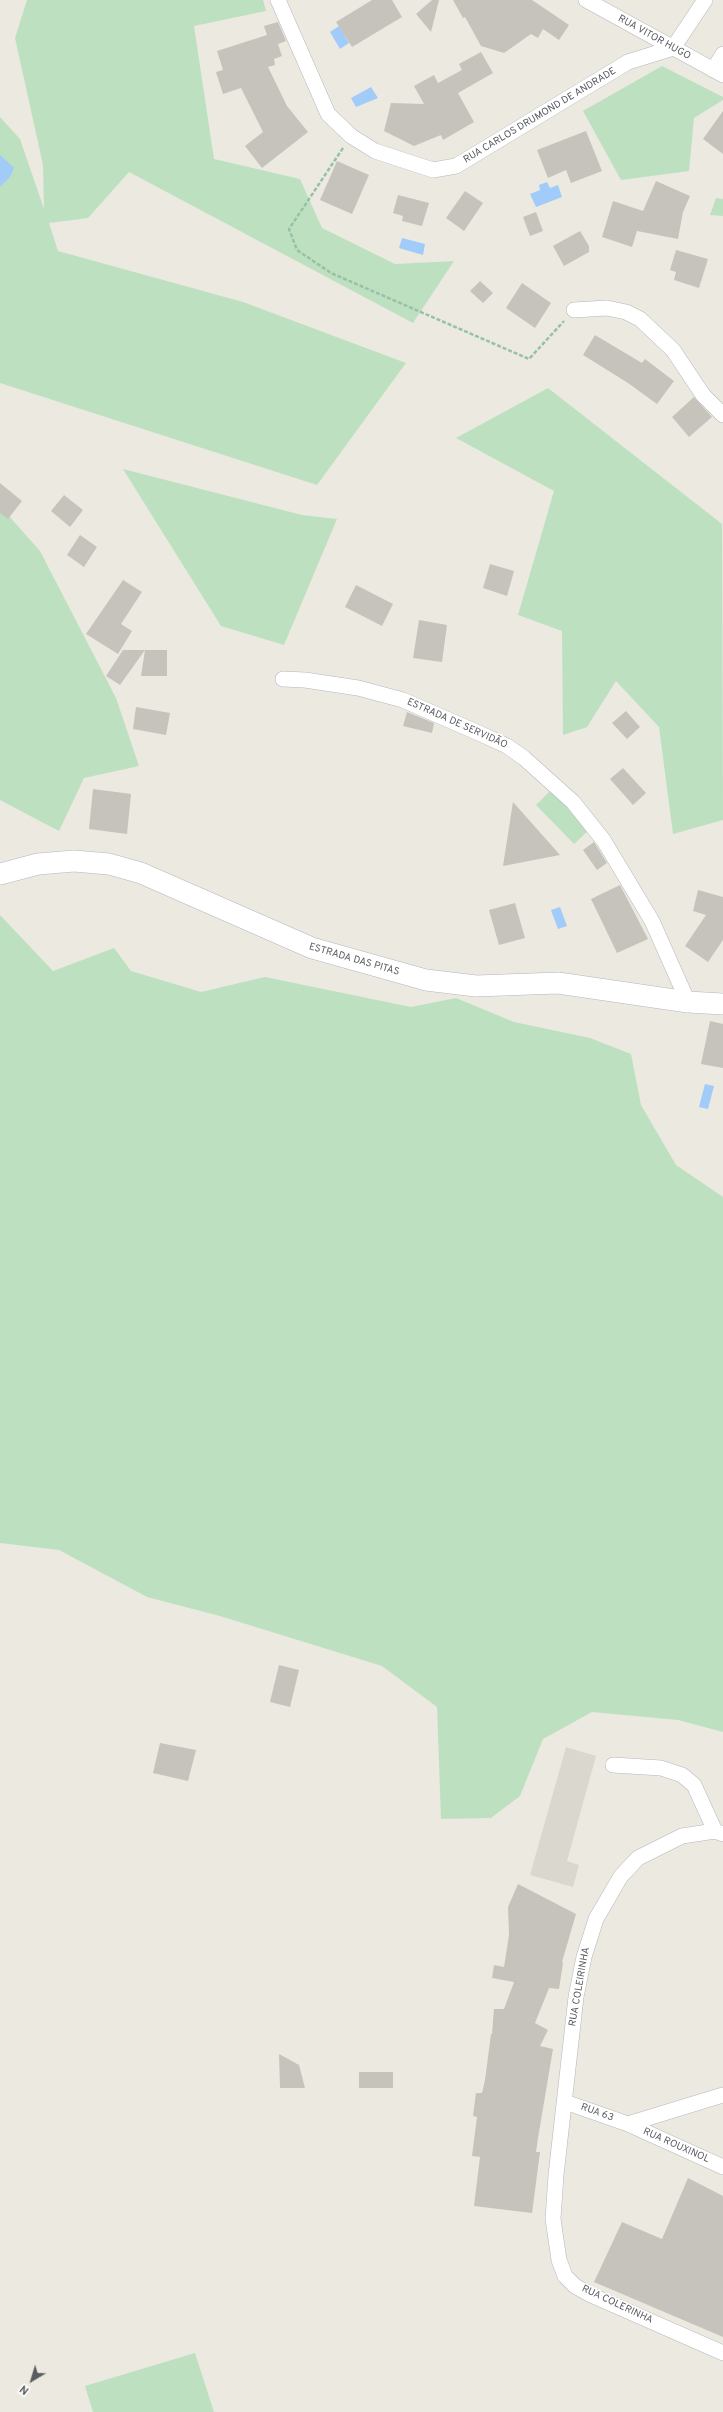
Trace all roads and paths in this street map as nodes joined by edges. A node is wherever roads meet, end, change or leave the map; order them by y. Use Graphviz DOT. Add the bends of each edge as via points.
graph roads {
  1 [pos="278,0"];
  2 [pos="586,0"];
  3 [pos="705,0"];
  4 [pos="673,48"];
  5 [pos="723,54"];
  6 [pos="718,72"];
  7 [pos="351,136"];
  8 [pos="574,310"];
  9 [pos="723,415"];
  10 [pos="283,679"];
  11 [pos="0,874"];
  12 [pos="688,1002"];
  13 [pos="723,1004"];
  14 [pos="613,1765"];
  15 [pos="719,1833"];
  16 [pos="723,2095"];
  17 [pos="565,2102"];
  18 [pos="628,2124"];
  19 [pos="723,2167"];
  20 [pos="723,2353"];
  1 -- 7 [label="street, RUA CARLOS DRUMOND DE ANDRADE" via="328,114"];
  2 -- 4 [label="street, RUA VITOR HUGO"];
  3 -- 4 [label="street"];
  4 -- 6 [label="street, RUA VITOR HUGO"];
  4 -- 7 [label="street, RUA CARLOS DRUMOND DE ANDRADE" via="628,62 456,166 433,170 375,150"];
  5 -- 6 [label="street"];
  7 -- 8 [label="path" via="289,230 297,250 331,273 529,359"];
  8 -- 9 [label="street" via="607,308 626,312 640,319 674,350 703,395"];
  10 -- 12 [label="street, ESTRADA DE SERVIDÃO" via="358,688 403,700 481,734 524,758 573,802 604,841 652,921"];
  11 -- 12 [label="street, ESTRADA DAS PITAS" via="38,864 74,861 109,864 141,873 312,948 426,980 476,986 558,983"];
  12 -- 13 [label="street, ESTRADA DAS PITAS"];
  14 -- 15 [label="street" via="661,1768 682,1775 694,1786"];
  15 -- 17 [label="street, RUA COLEIRINHA" via="682,1836 638,1858 621,1876 609,1896 596,1919 584,1957 569,2050"];
  16 -- 18 [label="street"];
  17 -- 18 [label="street, RUA 63"];
  17 -- 20 [label="street, RUA COLERINHA" via="553,2218 559,2260 565,2276 575,2286 591,2295"];
  18 -- 19 [label="street, RUA ROUXINOL"];
}
